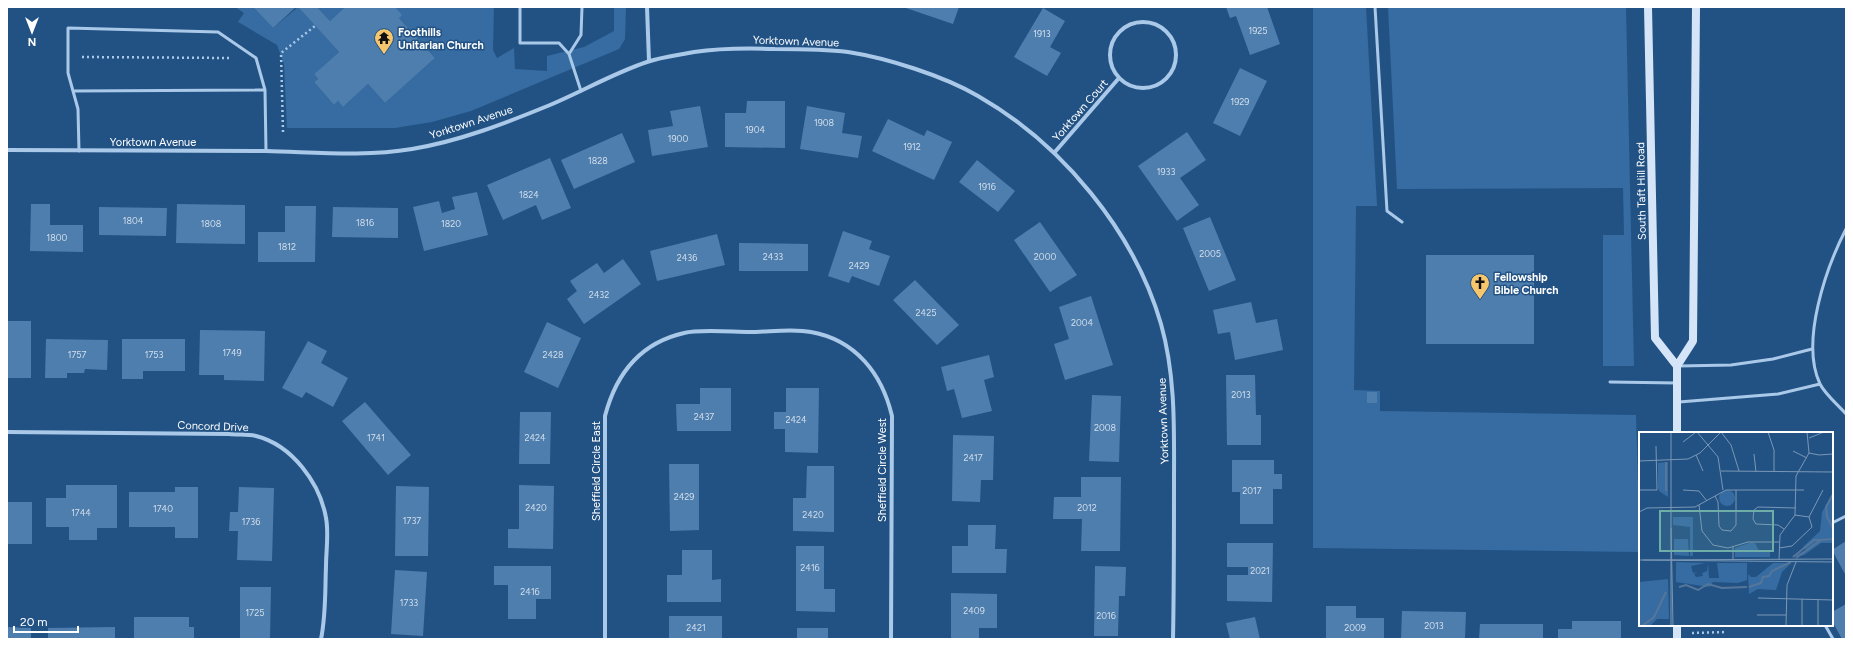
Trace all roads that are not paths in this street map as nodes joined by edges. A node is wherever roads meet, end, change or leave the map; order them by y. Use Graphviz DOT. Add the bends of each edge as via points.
graph roads {
  1 [pos="520,7"];
  2 [pos="582,7"];
  3 [pos="647,7"];
  4 [pos="1375,7"];
  5 [pos="1648,7"];
  6 [pos="1696,7"];
  7 [pos="569,54"];
  8 [pos="649,61"];
  9 [pos="1119,78"];
  10 [pos="265,90"];
  11 [pos="73,91"];
  12 [pos="582,91"];
  13 [pos="7,150"];
  14 [pos="79,151"];
  15 [pos="266,151"];
  16 [pos="1054,153"];
  17 [pos="1402,222"];
  18 [pos="1846,229"];
  19 [pos="748,332"];
  20 [pos="1812,349"];
  21 [pos="1677,366"];
  22 [pos="1610,382"];
  23 [pos="1677,383"];
  24 [pos="1820,384"];
  25 [pos="1677,402"];
  26 [pos="1846,414"];
  27 [pos="7,432"];
  28 [pos="1677,432"];
  29 [pos="1846,516"];
  30 [pos="1833,522"];
  31 [pos="1826,626"];
  32 [pos="322,639"];
  33 [pos="605,639"];
  34 [pos="891,639"];
  35 [pos="1173,639"];
  36 [pos="1833,639"];
  1 -- 7 [label="lane" via="520,43 559,43"];
  2 -- 7 [label="lane" via="582,36"];
  3 -- 8 [label="street"];
  4 -- 17 [label="lane" via="1387,211"];
  5 -- 21 [label="main road, South Taft Hill Road" via="1655,338"];
  6 -- 21 [label="main road" via="1693,342"];
  7 -- 12 [label="lane"];
  8 -- 12 [label="street, Yorktown Avenue"];
  8 -- 16 [label="street, Yorktown Avenue" via="737,48 848,52 901,65 977,95 1012,118"];
  9 -- 9 [label="street, Yorktown Court" via="1128,85 1150,88 1169,76 1176,55 1169,34 1160,27 1140,22 1120,31 1110,49 1113,70"];
  9 -- 16 [label="street, Yorktown Court"];
  10 -- 11 [label="lane"];
  10 -- 11 [label="lane" via="256,58 218,32 68,28 68,73"];
  10 -- 15 [label="lane"];
  11 -- 14 [label="lane" via="78,109"];
  12 -- 15 [label="street, Yorktown Avenue" via="443,143 406,150 327,154"];
  13 -- 14 [label="street, Yorktown Avenue"];
  14 -- 15 [label="street, Yorktown Avenue"];
  16 -- 35 [label="street, Yorktown Avenue" via="1111,218 1146,282 1161,324 1170,367 1174,411"];
  18 -- 20 [label="lane" via="1821,290"];
  19 -- 33 [label="street, Sheffield Circle East" via="685,332 665,339 646,349 630,364 611,396 605,416"];
  19 -- 34 [label="street, Sheffield Circle West" via="810,332 831,338 850,348 866,362 888,399 892,416"];
  20 -- 21 [label="lane" via="1773,359 1731,365"];
  20 -- 24 [label="lane"];
  21 -- 23 [label="main road"];
  22 -- 23 [label="lane"];
  23 -- 25 [label="main road"];
  24 -- 25 [label="lane" via="1778,394"];
  24 -- 26 [label="lane"];
  25 -- 28 [label="main road"];
  27 -- 32 [label="street, Concord Drive" via="229,434 257,436 277,445 307,473 317,491 326,518 325,617"];
  29 -- 30 [label="lane"];
  31 -- 36 [label="lane"];
}
